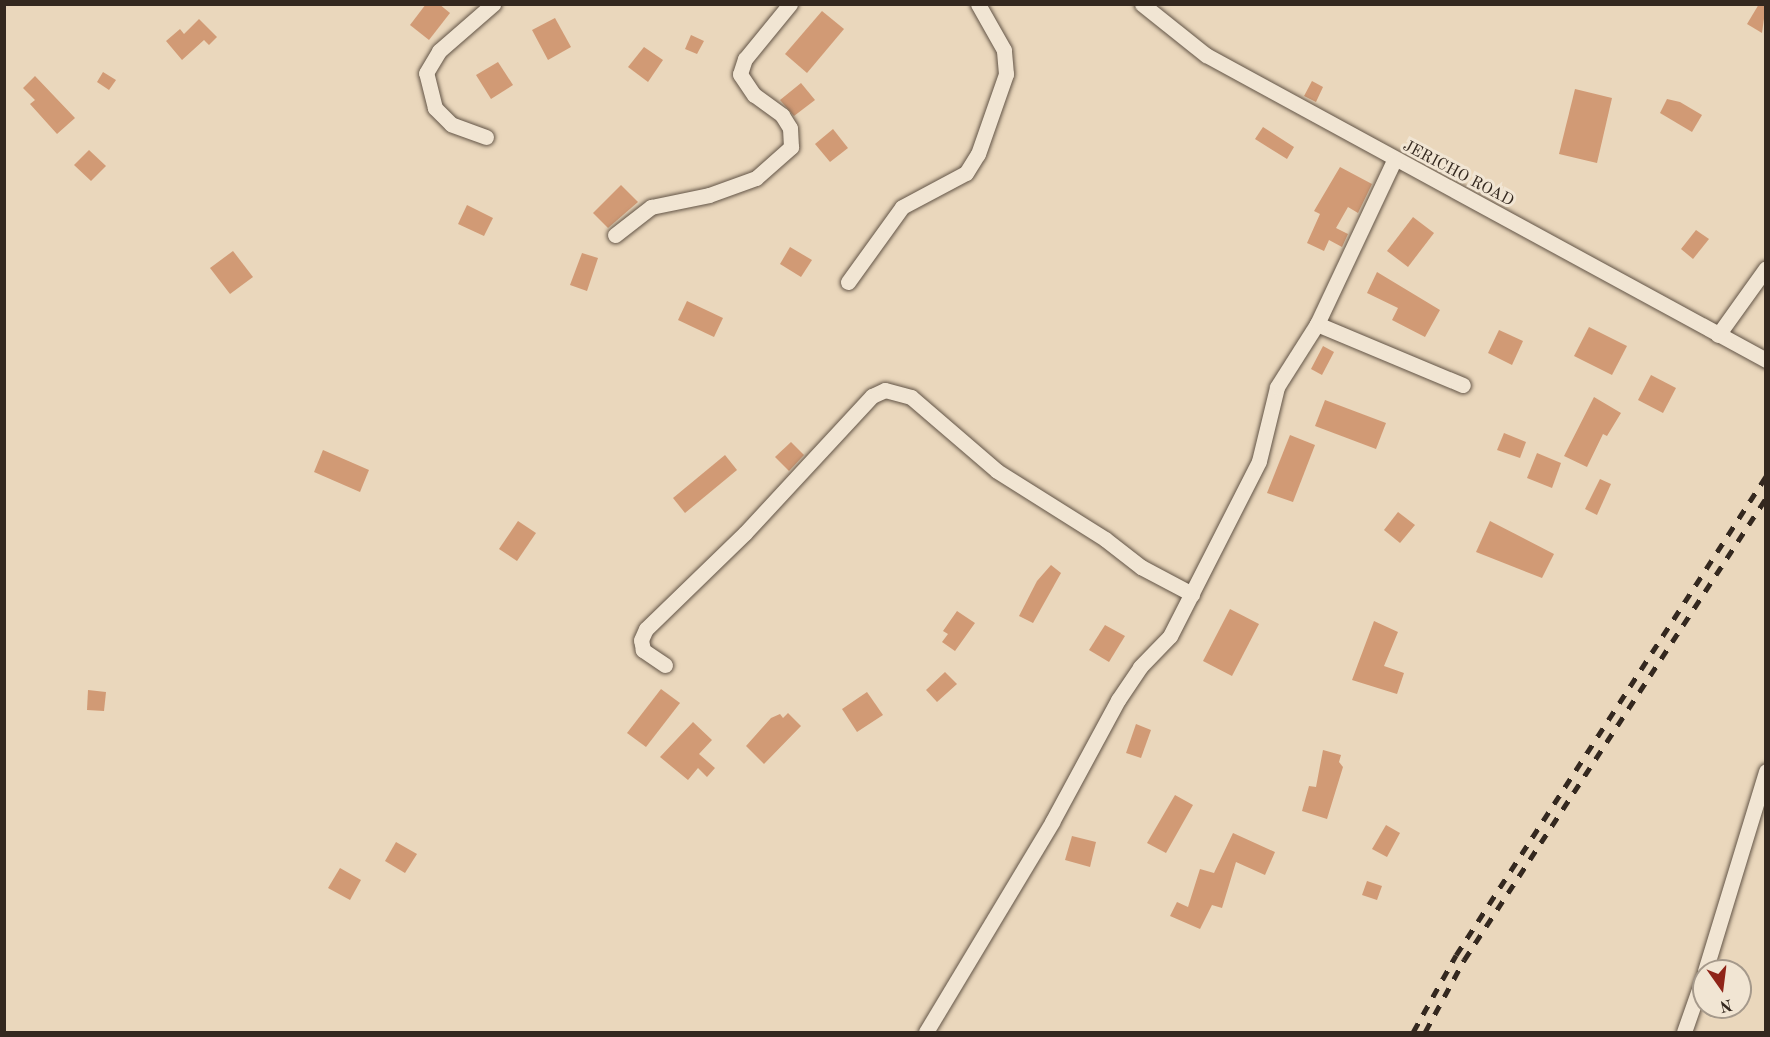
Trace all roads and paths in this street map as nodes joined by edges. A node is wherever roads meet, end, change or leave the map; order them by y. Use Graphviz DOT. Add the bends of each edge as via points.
graph roads {
  1 [pos="493,4"];
  2 [pos="790,4"];
  3 [pos="978,4"];
  4 [pos="1142,4"];
  5 [pos="486,137"];
  6 [pos="1394,160"];
  7 [pos="615,235"];
  8 [pos="1766,268"];
  9 [pos="848,282"];
  10 [pos="1317,324"];
  11 [pos="1718,335"];
  12 [pos="1766,360"];
  13 [pos="1463,385"];
  14 [pos="1192,594"];
  15 [pos="665,665"];
  16 [pos="1766,771"];
  17 [pos="1709,959"];
  18 [pos="1692,1010"];
  19 [pos="926,1032"];
  20 [pos="1684,1032"];
  1 -- 5 [label="street" via="439,51 426,73 435,108 451,124"];
  2 -- 7 [label="street" via="745,59 740,74 754,95 782,116 790,129 791,147 756,178 709,195 651,207"];
  3 -- 9 [label="street" via="1004,50 1006,74 978,154 966,173 902,207"];
  4 -- 6 [label="street, JERICHO ROAD" via="1206,55"];
  6 -- 10 [label="street"];
  6 -- 11 [label="street, JERICHO ROAD"];
  8 -- 11 [label="street"];
  10 -- 13 [label="street"];
  10 -- 14 [label="street" via="1277,387 1259,460"];
  11 -- 12 [label="street, JERICHO ROAD"];
  14 -- 15 [label="street" via="1141,567 1105,539 997,471 911,397 885,390 872,396 745,533 646,629 641,640 643,650"];
  14 -- 19 [label="street" via="1170,636 1140,667 1118,700 1052,822"];
  16 -- 17 [label="street"];
  18 -- 20 [label="street"];
}
